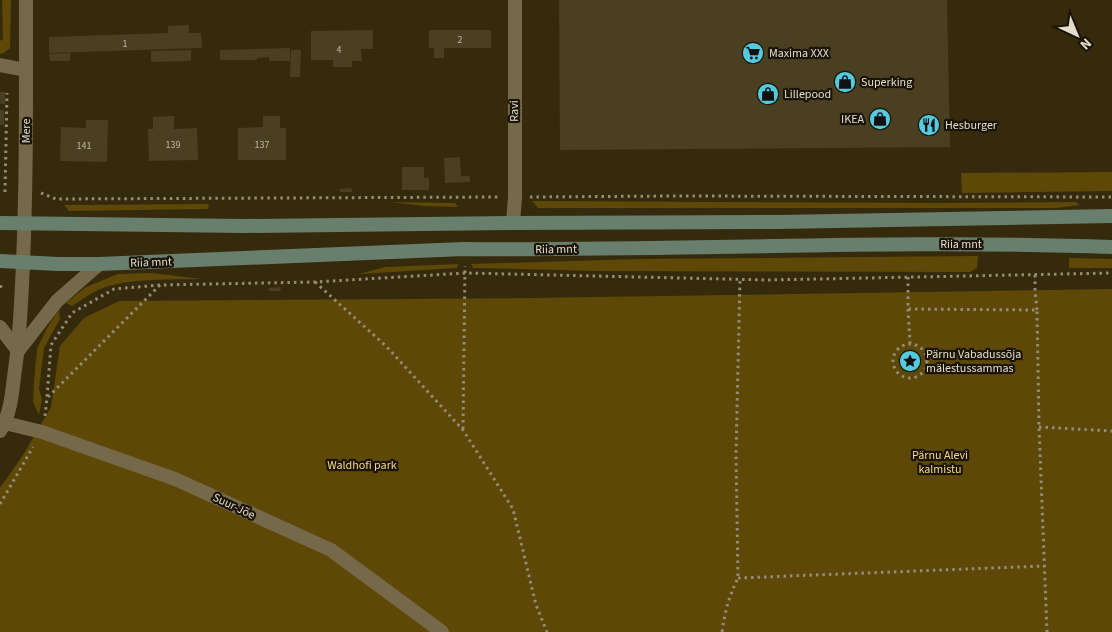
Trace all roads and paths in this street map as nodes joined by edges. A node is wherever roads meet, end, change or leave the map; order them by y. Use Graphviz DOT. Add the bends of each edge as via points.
graph roads {
  1 [pos="26,0"];
  2 [pos="514,0"];
  3 [pos="0,64"];
  4 [pos="26,70"];
  5 [pos="8,85"];
  6 [pos="5,192"];
  7 [pos="10,192"];
  8 [pos="41,193"];
  9 [pos="0,194"];
  10 [pos="514,197"];
  11 [pos="1112,197"];
  12 [pos="463,198"];
  13 [pos="56,200"];
  14 [pos="463,204"];
  15 [pos="58,205"];
  16 [pos="1112,216"];
  17 [pos="0,223"];
  18 [pos="25,223"];
  19 [pos="513,223"];
  20 [pos="1112,247"];
  21 [pos="0,261"];
  22 [pos="23,262"];
  23 [pos="99,264"];
  24 [pos="465,265"];
  25 [pos="466,273"];
  26 [pos="1112,273"];
  27 [pos="1035,275"];
  28 [pos="908,277"];
  29 [pos="740,279"];
  30 [pos="315,282"];
  31 [pos="160,285"];
  32 [pos="908,309"];
  33 [pos="1037,310"];
  34 [pos="0,327"];
  35 [pos="910,344"];
  36 [pos="18,351"];
  37 [pos="47,397"];
  38 [pos="1039,427"];
  39 [pos="2,428"];
  40 [pos="463,430"];
  41 [pos="1112,431"];
  42 [pos="42,432"];
  43 [pos="0,504"];
  44 [pos="1044,566"];
  45 [pos="738,578"];
  46 [pos="442,632"];
  47 [pos="547,632"];
  48 [pos="722,632"];
  49 [pos="1047,632"];
  1 -- 4 [label="street, Mere"];
  2 -- 10 [label="street, Ravi"];
  3 -- 4 [label="street"];
  4 -- 18 [label="street, Mere"];
  5 -- 6 [label="path"];
  6 -- 7 [label="path"];
  6 -- 9 [label="path"];
  8 -- 13 [label="path"];
  10 -- 11 [label="path"];
  10 -- 12 [label="path"];
  10 -- 19 [label="street, Ravi"];
  12 -- 13 [label="path"];
  12 -- 14 [label="path"];
  13 -- 15 [label="path"];
  16 -- 19 [label="main road, Riia mnt"];
  17 -- 18 [label="main road, Riia mnt"];
  18 -- 19 [label="main road, Riia mnt" via="252,226"];
  18 -- 22 [label="street, Mere"];
  20 -- 23 [label="main road, Riia mnt" via="840,244 464,249"];
  21 -- 22 [label="main road, Riia mnt"];
  22 -- 23 [label="main road, Riia mnt"];
  22 -- 36 [label="street, Suur-Jõe"];
  23 -- 36 [label="street" via="57,301"];
  24 -- 25 [label="path"];
  25 -- 29 [label="path"];
  25 -- 30 [label="path"];
  25 -- 40 [label="path"];
  26 -- 27 [label="path"];
  27 -- 28 [label="path"];
  27 -- 33 [label="path"];
  28 -- 29 [label="path"];
  28 -- 32 [label="path"];
  29 -- 45 [label="path" via="736,454"];
  30 -- 31 [label="path"];
  30 -- 40 [label="path" via="386,346"];
  31 -- 37 [label="path"];
  31 -- 37 [label="path" via="114,288 72,313 51,345"];
  32 -- 33 [label="path"];
  32 -- 35 [label="path"];
  33 -- 38 [label="path"];
  34 -- 36 [label="street"];
  35 -- 35 [label="path" via="918,346 927,359 924,370 909,378 899,374 893,363 899,348"];
  36 -- 39 [label="street, Suur-Jõe" via="11,402"];
  37 -- 42 [label="path"];
  38 -- 41 [label="path"];
  38 -- 44 [label="path"];
  39 -- 42 [label="street, Suur-Jõe"];
  40 -- 47 [label="path" via="513,509 536,605"];
  42 -- 43 [label="path"];
  42 -- 46 [label="street, Suur-Jõe" via="175,479 331,550"];
  44 -- 45 [label="path"];
  44 -- 49 [label="path"];
  45 -- 48 [label="path" via="727,603"];
}
